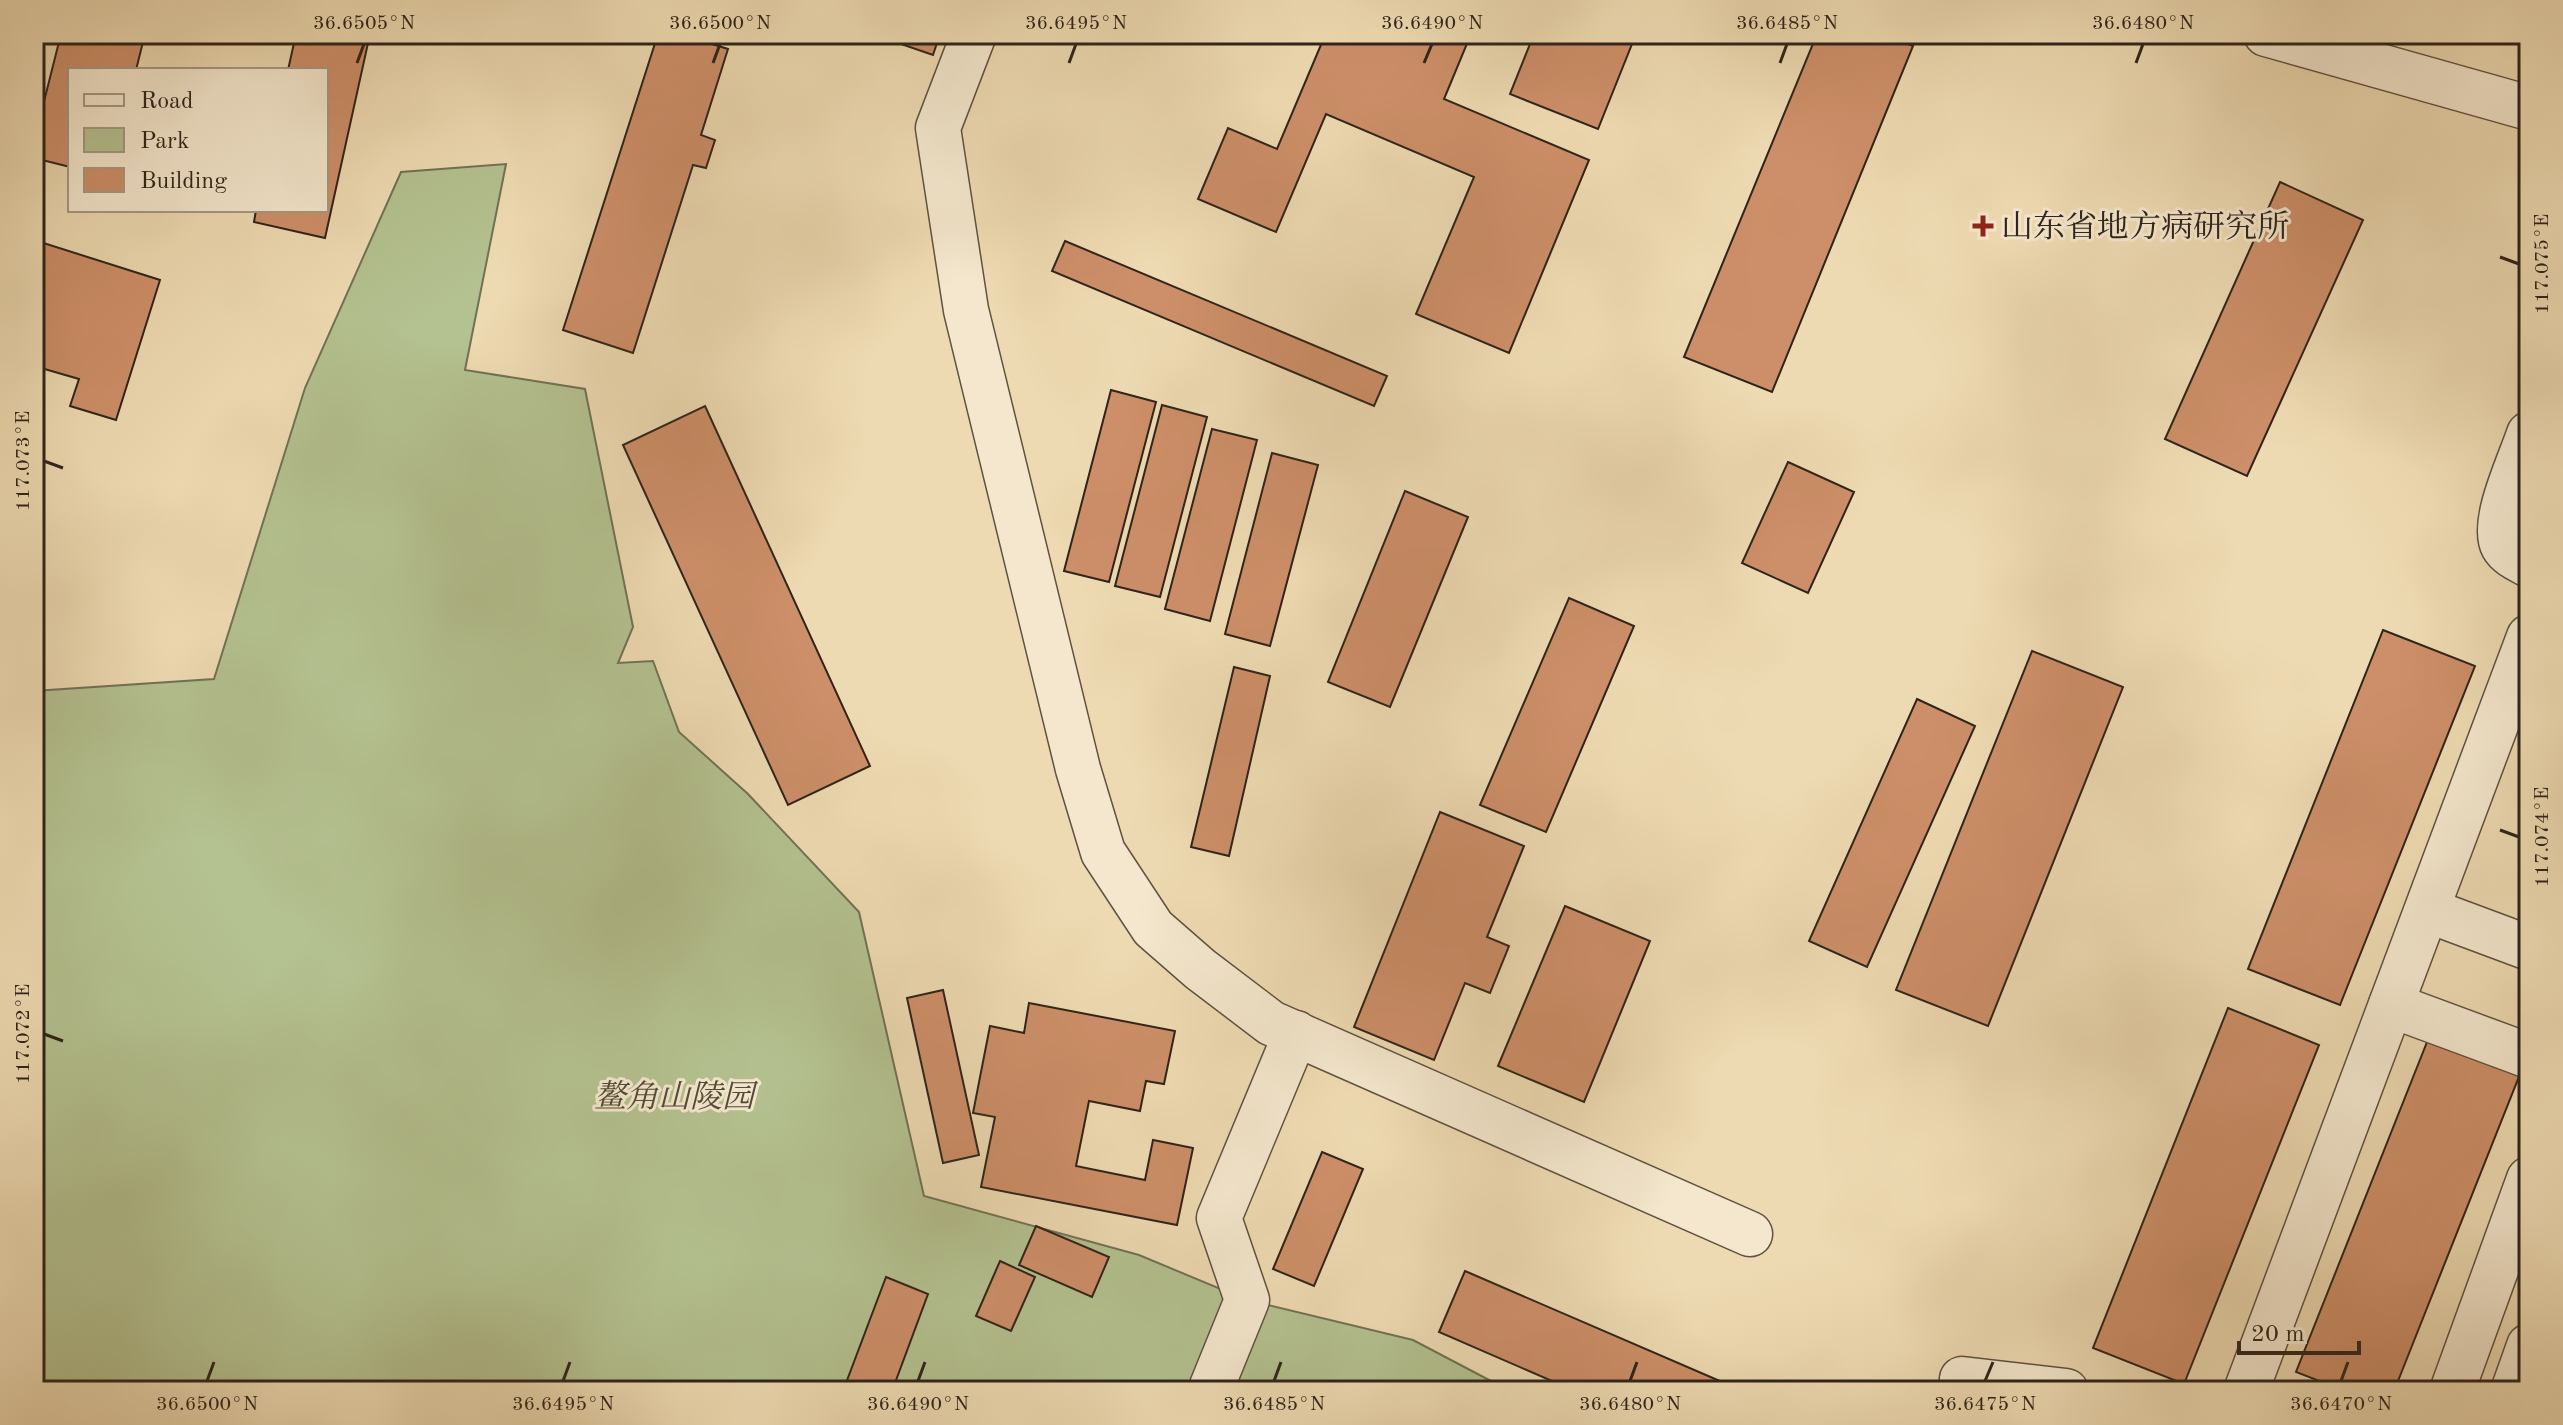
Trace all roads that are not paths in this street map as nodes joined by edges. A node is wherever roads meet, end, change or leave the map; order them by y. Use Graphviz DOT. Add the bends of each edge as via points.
graph roads {
  1 [pos="974,34"];
  2 [pos="2266,34"];
  3 [pos="2529,108"];
  4 [pos="2529,434"];
  5 [pos="2529,565"];
  6 [pos="2529,637"];
  7 [pos="2427,910"];
  8 [pos="2529,948"];
  9 [pos="2391,1005"];
  10 [pos="1296,1033"];
  11 [pos="2529,1056"];
  12 [pos="2529,1179"];
  13 [pos="1750,1234"];
  14 [pos="2529,1346"];
  15 [pos="1962,1379"];
  16 [pos="1210,1391"];
  17 [pos="2066,1391"];
  18 [pos="2246,1391"];
  19 [pos="2452,1391"];
  20 [pos="2513,1391"];
  1 -- 10 [label="street" via="938,128 966,310 1103,852 1153,928 1271,1023"];
  2 -- 3 [label="street"];
  4 -- 5 [label="street" via="2499,520 2502,545"];
  6 -- 7 [label="street"];
  7 -- 8 [label="street"];
  7 -- 9 [label="street"];
  9 -- 11 [label="street"];
  9 -- 18 [label="street"];
  10 -- 13 [label="street"];
  10 -- 16 [label="street" via="1219,1218 1247,1300"];
  12 -- 19 [label="street"];
  14 -- 20 [label="street"];
  15 -- 17 [label="street"];
}
